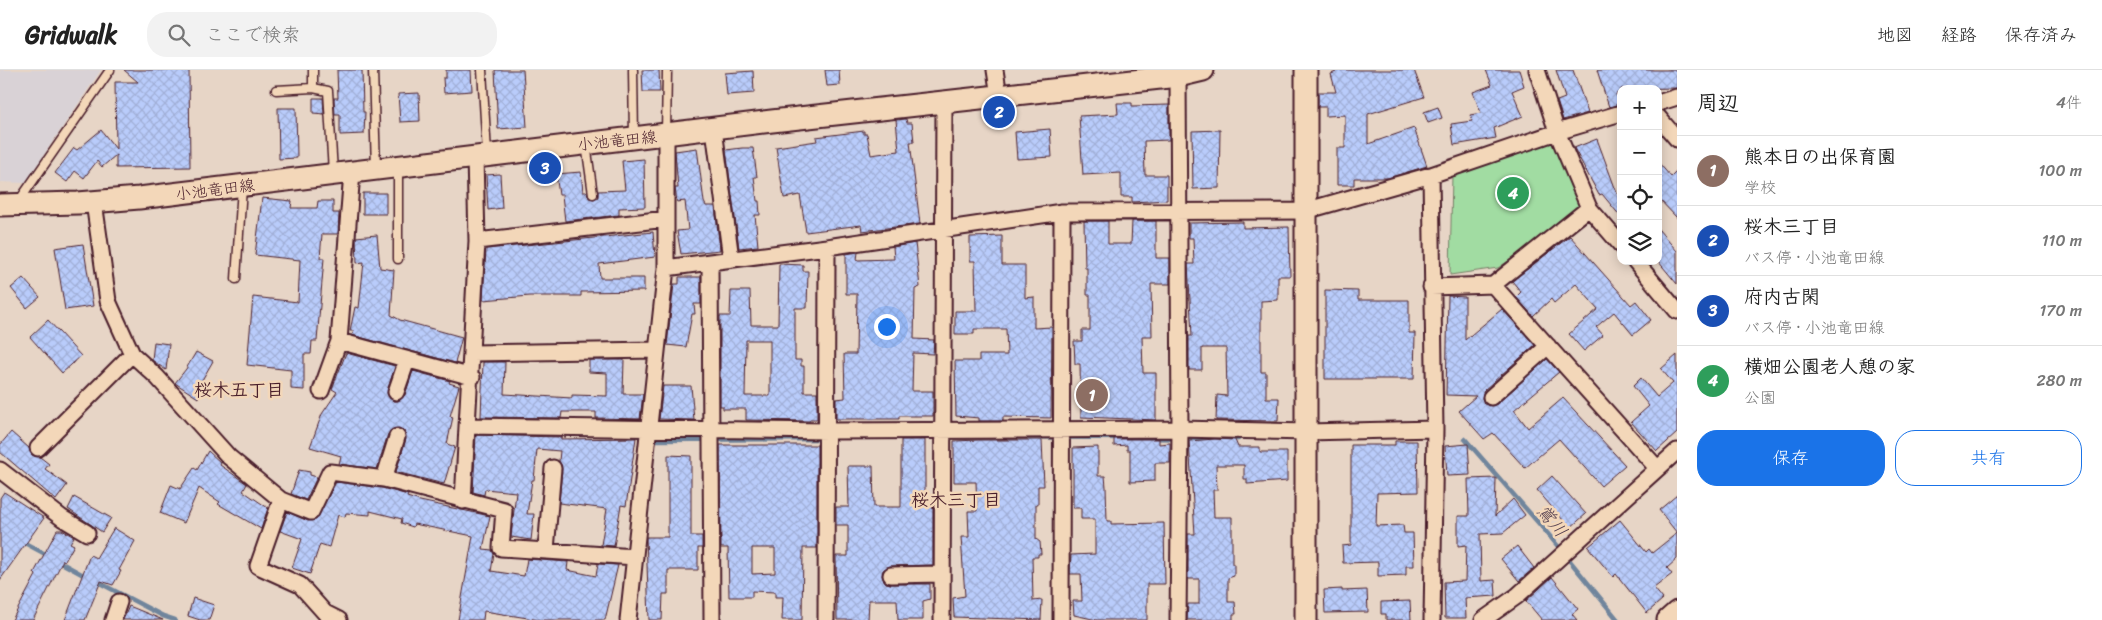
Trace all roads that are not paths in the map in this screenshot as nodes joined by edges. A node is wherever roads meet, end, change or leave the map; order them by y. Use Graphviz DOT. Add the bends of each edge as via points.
graph roads {
  1 [pos="110,70"];
  2 [pos="313,70"];
  3 [pos="373,70"];
  4 [pos="482,70"];
  5 [pos="633,70"];
  6 [pos="667,70"];
  7 [pos="995,70"];
  8 [pos="1203,70"];
  9 [pos="1306,70"];
  10 [pos="1538,70"];
  11 [pos="1178,76"];
  12 [pos="313,88"];
  13 [pos="276,90"];
  14 [pos="999,96"];
  15 [pos="1677,97"];
  16 [pos="1662,101"];
  17 [pos="944,102"];
  18 [pos="1617,114"];
  19 [pos="1662,122"];
  20 [pos="714,129"];
  21 [pos="1557,132"];
  22 [pos="666,135"];
  23 [pos="634,139"];
  24 [pos="1677,139"];
  25 [pos="586,144"];
  26 [pos="481,156"];
  27 [pos="398,168"];
  28 [pos="376,170"];
  29 [pos="342,173"];
  30 [pos="1431,175"];
  31 [pos="242,185"];
  32 [pos="593,194"];
  33 [pos="94,202"];
  34 [pos="8,205"];
  35 [pos="1589,208"];
  36 [pos="1305,211"];
  37 [pos="1062,212"];
  38 [pos="1179,212"];
  39 [pos="666,219"];
  40 [pos="945,228"];
  41 [pos="1617,240"];
  42 [pos="477,241"];
  43 [pos="827,246"];
  44 [pos="398,259"];
  45 [pos="730,259"];
  46 [pos="710,262"];
  47 [pos="1637,265"];
  48 [pos="666,268"];
  49 [pos="236,279"];
  50 [pos="1493,285"];
  51 [pos="1431,287"];
  52 [pos="1677,311"];
  53 [pos="339,341"];
  54 [pos="1548,346"];
  55 [pos="656,350"];
  56 [pos="473,353"];
  57 [pos="132,354"];
  58 [pos="407,360"];
  59 [pos="472,377"];
  60 [pos="321,390"];
  61 [pos="396,392"];
  62 [pos="1491,397"];
  63 [pos="468,426"];
  64 [pos="1180,429"];
  65 [pos="1435,429"];
  66 [pos="650,430"];
  67 [pos="942,430"];
  68 [pos="713,431"];
  69 [pos="827,431"];
  70 [pos="1061,432"];
  71 [pos="1307,432"];
  72 [pos="397,437"];
  73 [pos="38,448"];
  74 [pos="1677,452"];
  75 [pos="554,468"];
  76 [pos="1657,468"];
  77 [pos="0,470"];
  78 [pos="384,479"];
  79 [pos="281,500"];
  80 [pos="463,501"];
  81 [pos="88,533"];
  82 [pos="546,550"];
  83 [pos="635,557"];
  84 [pos="942,574"];
  85 [pos="891,575"];
  86 [pos="119,602"];
  87 [pos="1677,612"];
  88 [pos="113,620"];
  89 [pos="339,620"];
  90 [pos="628,620"];
  91 [pos="712,620"];
  92 [pos="826,620"];
  93 [pos="942,620"];
  94 [pos="1061,620"];
  95 [pos="1178,620"];
  96 [pos="1306,620"];
  97 [pos="1432,620"];
  98 [pos="1483,620"];
  99 [pos="1668,620"];
  1 -- 34 [label="lane"];
  2 -- 12 [label="lane"];
  3 -- 28 [label="lane"];
  4 -- 26 [label="lane"];
  5 -- 23 [label="lane"];
  6 -- 22 [label="lane"];
  7 -- 14 [label="street"];
  8 -- 11 [label="main road, 小池竜田線"];
  9 -- 36 [label="main road"];
  10 -- 21 [label="street"];
  11 -- 14 [label="main road, 小池竜田線"];
  11 -- 38 [label="street"];
  12 -- 13 [label="lane"];
  12 -- 29 [label="lane" via="328,92"];
  14 -- 17 [label="main road, 小池竜田線"];
  15 -- 16 [label="street"];
  17 -- 20 [label="main road, 小池竜田線"];
  17 -- 40 [label="street"];
  18 -- 21 [label="street"];
  19 -- 24 [label="street"];
  20 -- 22 [label="main road, 小池竜田線"];
  20 -- 45 [label="street"];
  21 -- 30 [label="street"];
  21 -- 35 [label="street"];
  22 -- 23 [label="main road, 小池竜田線"];
  22 -- 39 [label="street"];
  23 -- 25 [label="main road, 小池竜田線"];
  25 -- 26 [label="main road, 小池竜田線"];
  25 -- 32 [label="lane"];
  26 -- 27 [label="main road, 小池竜田線"];
  26 -- 42 [label="street"];
  27 -- 28 [label="main road, 小池竜田線"];
  27 -- 44 [label="lane"];
  28 -- 29 [label="main road, 小池竜田線"];
  29 -- 31 [label="main road, 小池竜田線"];
  29 -- 53 [label="street"];
  30 -- 36 [label="street"];
  30 -- 51 [label="street"];
  31 -- 33 [label="main road, 小池竜田線"];
  31 -- 49 [label="lane"];
  33 -- 34 [label="main road, 小池竜田線"];
  33 -- 57 [label="street" via="108,301"];
  35 -- 41 [label="street"];
  35 -- 50 [label="street"];
  36 -- 38 [label="street"];
  36 -- 71 [label="main road"];
  37 -- 38 [label="street"];
  37 -- 40 [label="street"];
  37 -- 70 [label="street"];
  38 -- 64 [label="street"];
  39 -- 42 [label="street"];
  39 -- 48 [label="street"];
  40 -- 43 [label="street"];
  40 -- 67 [label="street"];
  42 -- 56 [label="street"];
  43 -- 45 [label="street"];
  43 -- 69 [label="street"];
  45 -- 46 [label="street"];
  46 -- 48 [label="street"];
  46 -- 68 [label="street"];
  47 -- 52 [label="street"];
  48 -- 55 [label="street"];
  50 -- 51 [label="street"];
  50 -- 54 [label="street"];
  51 -- 65 [label="street"];
  53 -- 58 [label="street"];
  53 -- 60 [label="street"];
  54 -- 62 [label="street"];
  54 -- 76 [label="street"];
  55 -- 56 [label="street"];
  55 -- 66 [label="street"];
  56 -- 59 [label="street"];
  57 -- 73 [label="street"];
  57 -- 79 [label="street" via="230,457"];
  58 -- 59 [label="street"];
  58 -- 61 [label="street"];
  59 -- 63 [label="street"];
  63 -- 66 [label="street"];
  63 -- 80 [label="street"];
  64 -- 70 [label="street"];
  64 -- 71 [label="street"];
  64 -- 95 [label="street"];
  65 -- 71 [label="street"];
  65 -- 97 [label="street"];
  66 -- 68 [label="street"];
  66 -- 83 [label="street"];
  67 -- 69 [label="street"];
  67 -- 70 [label="street"];
  67 -- 84 [label="street"];
  68 -- 69 [label="street"];
  68 -- 91 [label="street"];
  69 -- 92 [label="street"];
  70 -- 94 [label="street"];
  71 -- 96 [label="main road"];
  72 -- 78 [label="street"];
  74 -- 76 [label="street"];
  75 -- 82 [label="street"];
  76 -- 98 [label="street" via="1517,596"];
  77 -- 81 [label="street" via="62,518"];
  78 -- 79 [label="street" via="330,472 311,512"];
  78 -- 80 [label="street"];
  79 -- 89 [label="street" via="258,566 300,585 325,613"];
  80 -- 82 [label="street" via="504,510 501,548"];
  82 -- 83 [label="street"];
  83 -- 90 [label="street"];
  84 -- 85 [label="street"];
  84 -- 93 [label="street"];
  86 -- 88 [label="street"];
  87 -- 99 [label="main road"];
}
